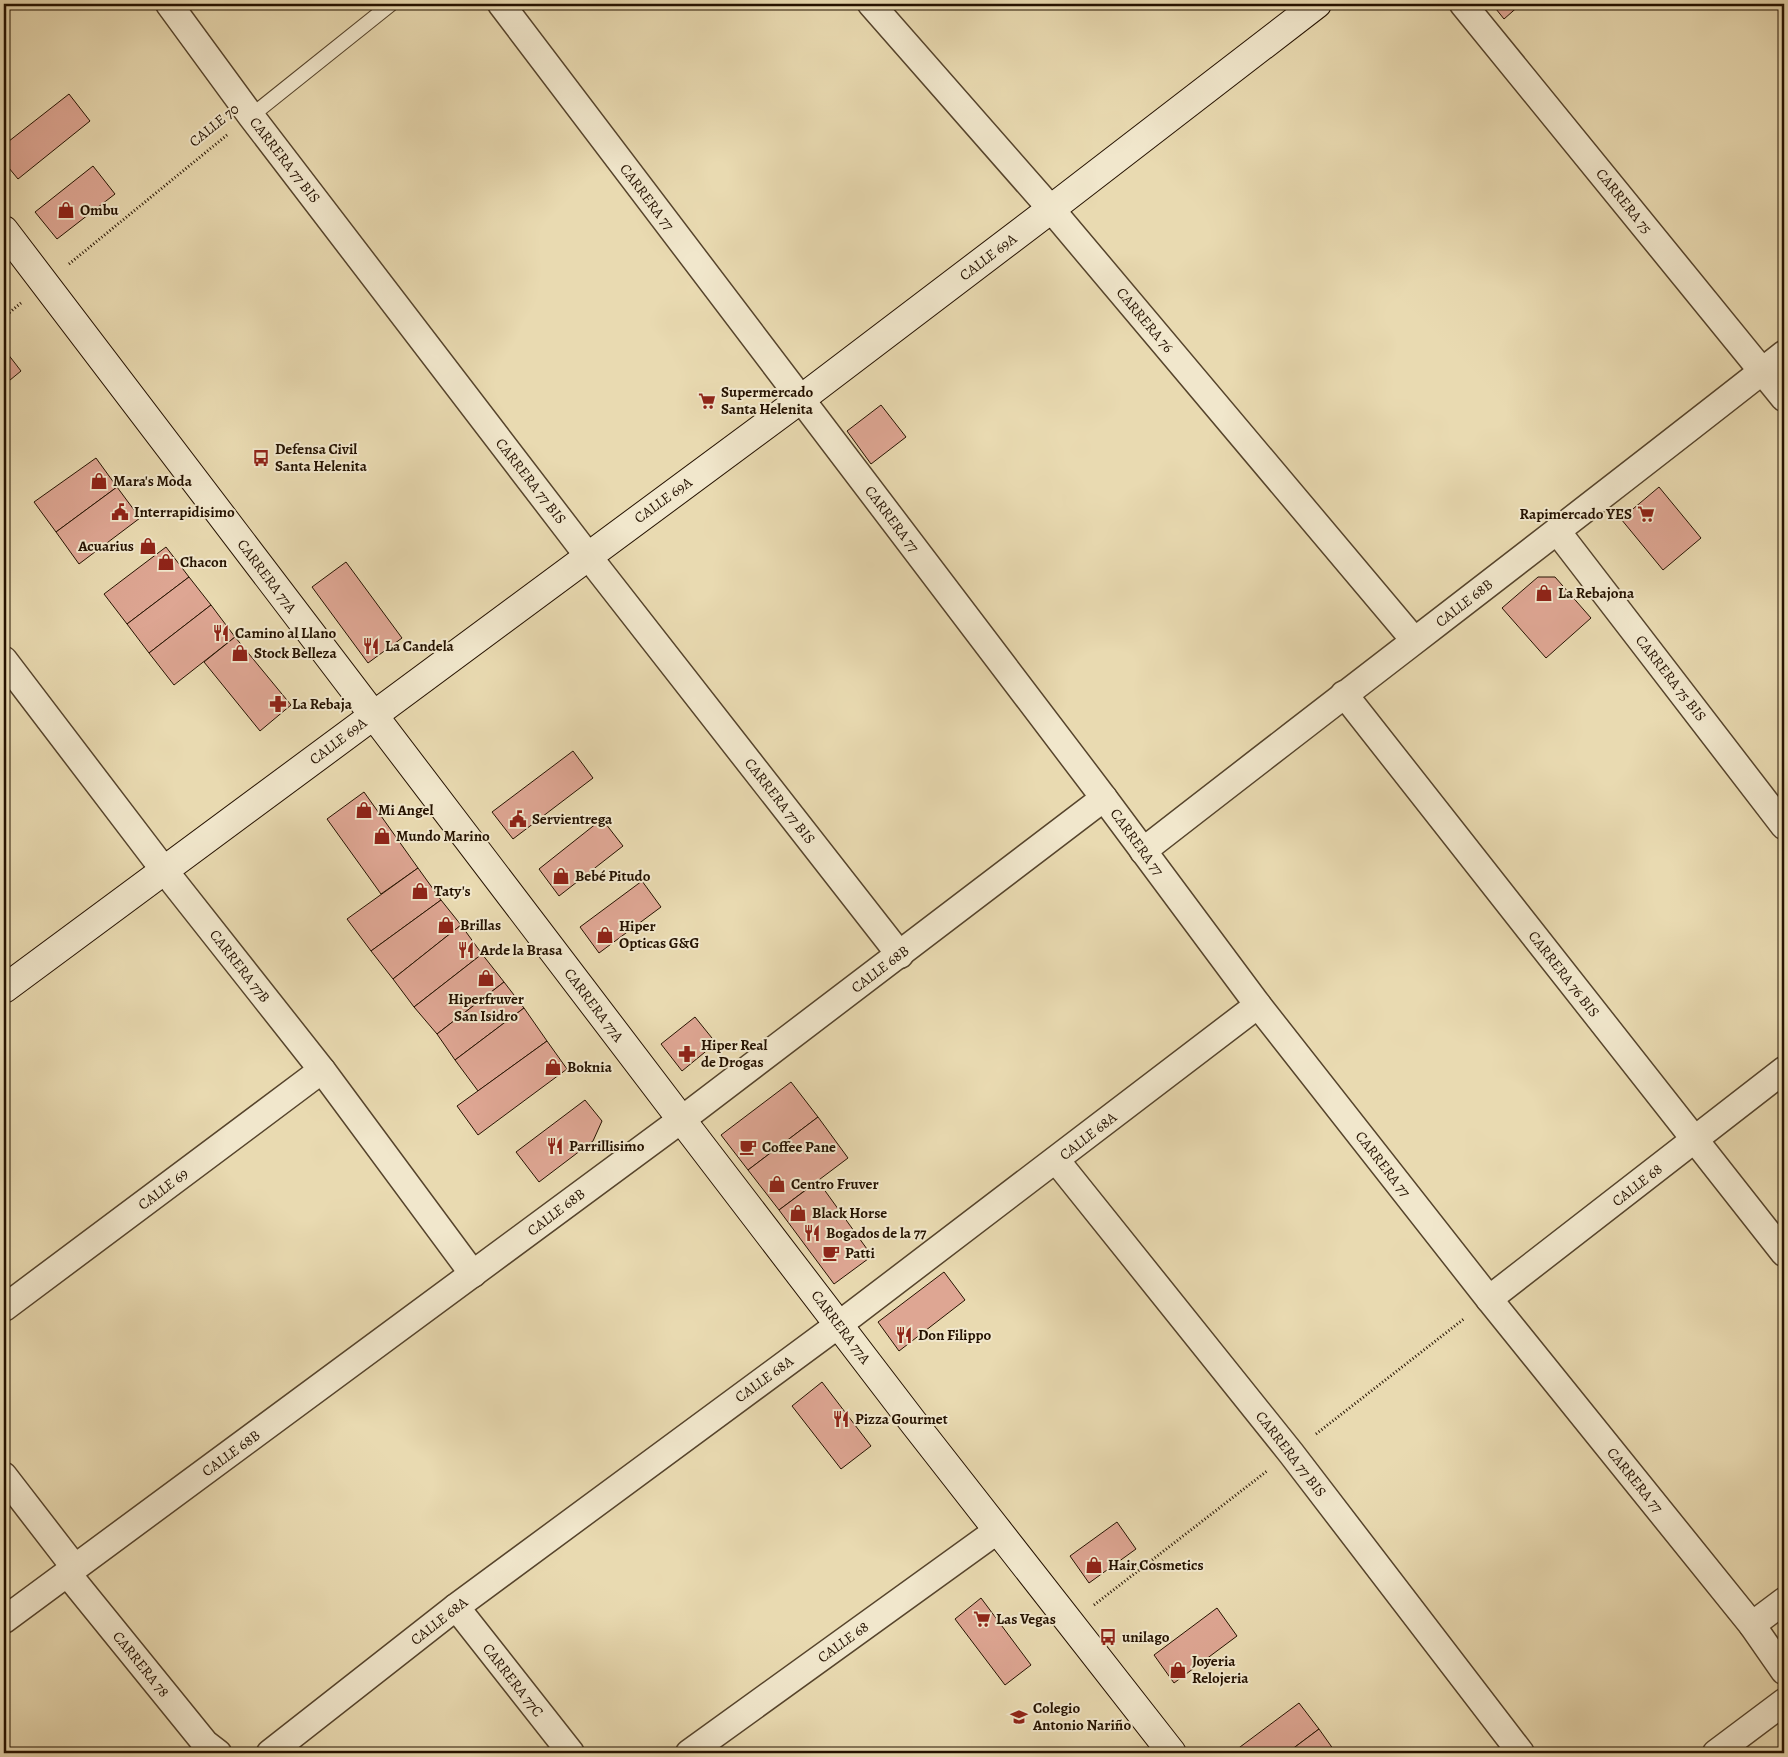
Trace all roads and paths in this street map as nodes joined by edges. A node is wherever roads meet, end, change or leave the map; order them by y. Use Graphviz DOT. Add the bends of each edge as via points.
graph roads {
  1 [pos="168,4"];
  2 [pos="391,4"];
  3 [pos="501,4"];
  4 [pos="871,4"];
  5 [pos="1317,4"];
  6 [pos="1463,4"];
  7 [pos="251,116"];
  8 [pos="1052,209"];
  9 [pos="4,230"];
  10 [pos="66,266"];
  11 [pos="23,301"];
  12 [pos="4,317"];
  13 [pos="1784,354"];
  14 [pos="1762,371"];
  15 [pos="1784,398"];
  16 [pos="801,399"];
  17 [pos="1557,531"];
  18 [pos="588,556"];
  19 [pos="1414,640"];
  20 [pos="4,660"];
  21 [pos="1344,694"];
  22 [pos="373,714"];
  23 [pos="1104,798"];
  24 [pos="1784,826"];
  25 [pos="1143,851"];
  26 [pos="164,870"];
  27 [pos="900,955"];
  28 [pos="4,988"];
  29 [pos="1258,1005"];
  30 [pos="322,1070"];
  31 [pos="1784,1070"];
  32 [pos="681,1119"];
  33 [pos="1695,1140"];
  34 [pos="1056,1160"];
  35 [pos="1784,1253"];
  36 [pos="473,1274"];
  37 [pos="1489,1299"];
  38 [pos="4,1308"];
  39 [pos="839,1324"];
  40 [pos="4,1476"];
  41 [pos="998,1530"];
  42 [pos="71,1570"];
  43 [pos="1784,1601"];
  44 [pos="456,1607"];
  45 [pos="4,1620"];
  46 [pos="1752,1625"];
  47 [pos="1784,1671"];
  48 [pos="1784,1702"];
  49 [pos="218,1753"];
  50 [pos="270,1753"];
  51 [pos="570,1753"];
  52 [pos="689,1753"];
  53 [pos="1172,1753"];
  54 [pos="1521,1753"];
  55 [pos="1716,1753"];
  1 -- 7 [label="street, CARRERA 77 BIS"];
  2 -- 7 [label="lane, CALLE 70"];
  3 -- 16 [label="street, CARRERA 77"];
  4 -- 8 [label="street, CARRERA 76"];
  5 -- 8 [label="main road, CALLE 69A"];
  6 -- 14 [label="street, CARRERA 75"];
  7 -- 10 [label="path, CALLE 70"];
  7 -- 18 [label="street, CARRERA 77 BIS"];
  8 -- 16 [label="main road, CALLE 69A"];
  8 -- 19 [label="street, CARRERA 76"];
  9 -- 22 [label="main road, CARRERA 77A"];
  11 -- 12 [label="path"];
  13 -- 14 [label="street, CALLE 68B"];
  14 -- 15 [label="street, CARRERA 75"];
  14 -- 17 [label="street, CALLE 68B"];
  16 -- 18 [label="main road, CALLE 69A"];
  16 -- 23 [label="street, CARRERA 77"];
  17 -- 19 [label="street, CALLE 68B"];
  17 -- 24 [label="street, CARRERA 75 BIS"];
  18 -- 22 [label="main road, CALLE 69A"];
  18 -- 27 [label="street, CARRERA 77 BIS"];
  19 -- 21 [label="street, CALLE 68B"];
  20 -- 26 [label="street, CARRERA 77B"];
  21 -- 25 [label="street, CALLE 68B"];
  21 -- 33 [label="street, CARRERA 76 BIS"];
  22 -- 26 [label="main road, CALLE 69A"];
  22 -- 32 [label="main road, CARRERA 77A"];
  23 -- 25 [label="street, CARRERA 77"];
  23 -- 27 [label="street, CALLE 68B"];
  25 -- 29 [label="street, CARRERA 77"];
  26 -- 28 [label="main road, CALLE 69A"];
  26 -- 30 [label="street, CARRERA 77B"];
  27 -- 32 [label="street, CALLE 68B"];
  29 -- 34 [label="street, CALLE 68A"];
  29 -- 37 [label="street, CARRERA 77"];
  30 -- 36 [label="street, CARRERA 77B"];
  30 -- 38 [label="street, CALLE 69"];
  31 -- 33 [label="street, CALLE 68"];
  32 -- 36 [label="street, CALLE 68B"];
  32 -- 39 [label="main road, CARRERA 77A"];
  33 -- 35 [label="street, CARRERA 76 BIS"];
  33 -- 37 [label="street, CALLE 68"];
  34 -- 39 [label="street, CALLE 68A"];
  34 -- 54 [label="street, CARRERA 77 BIS" via="1291,1453"];
  36 -- 42 [label="street, CALLE 68B"];
  37 -- 46 [label="street, CARRERA 77"];
  39 -- 41 [label="main road, CARRERA 77A"];
  39 -- 44 [label="street, CALLE 68A"];
  40 -- 42 [label="street, CARRERA 78"];
  41 -- 52 [label="street, CALLE 68"];
  41 -- 53 [label="main road, CARRERA 77A"];
  42 -- 45 [label="street, CALLE 68B"];
  42 -- 49 [label="street, CARRERA 78" via="205,1742"];
  43 -- 46 [label="street"];
  44 -- 50 [label="street, CALLE 68A"];
  44 -- 51 [label="street, CARRERA 77C"];
  46 -- 47 [label="street, CARRERA 77"];
  48 -- 55 [label="street"];
}
